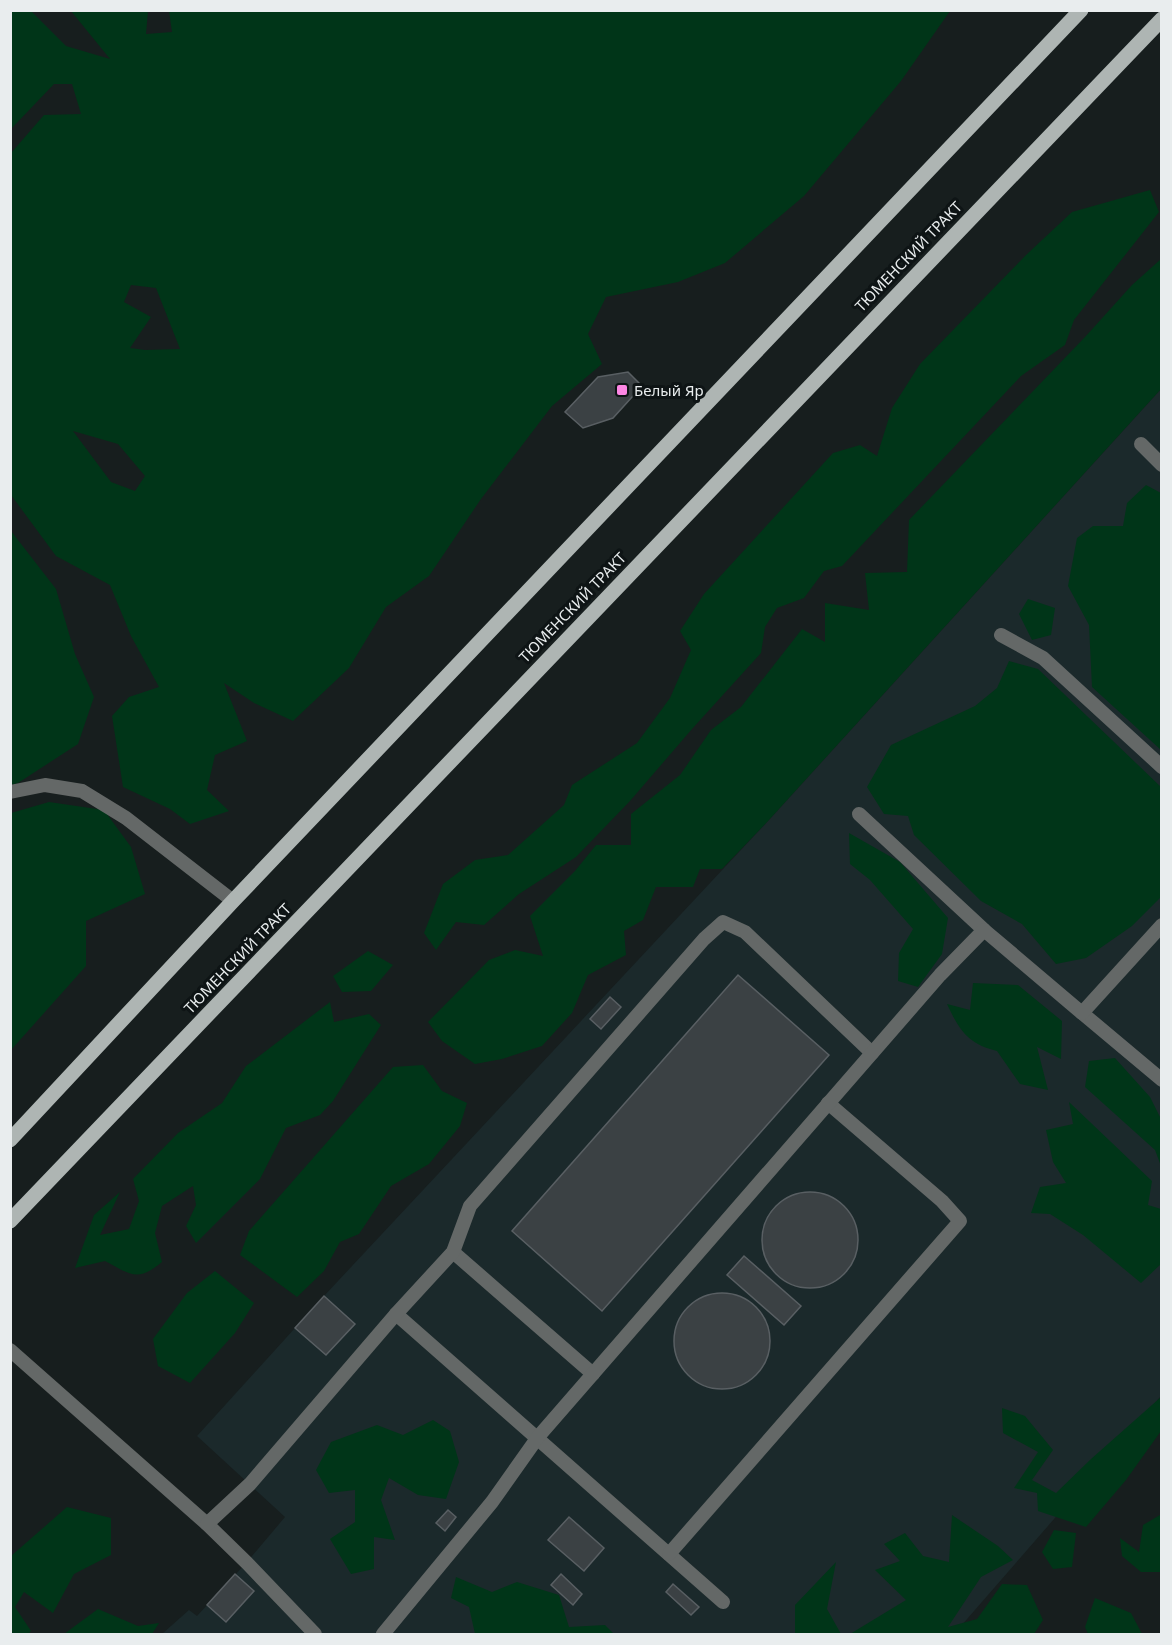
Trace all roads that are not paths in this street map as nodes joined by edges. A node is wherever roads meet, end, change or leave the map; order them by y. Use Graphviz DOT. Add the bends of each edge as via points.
graph roads {
  1 [pos="1081,10"];
  2 [pos="1161,19"];
  3 [pos="1141,444"];
  4 [pos="1161,465"];
  5 [pos="1001,635"];
  6 [pos="1161,766"];
  7 [pos="10,792"];
  8 [pos="859,814"];
  9 [pos="233,901"];
  10 [pos="1161,925"];
  11 [pos="984,930"];
  12 [pos="1082,1013"];
  13 [pos="872,1053"];
  14 [pos="1161,1080"];
  15 [pos="828,1103"];
  16 [pos="10,1140"];
  17 [pos="10,1221"];
  18 [pos="453,1252"];
  19 [pos="396,1314"];
  20 [pos="10,1350"];
  21 [pos="593,1374"];
  22 [pos="538,1437"];
  23 [pos="207,1524"];
  24 [pos="669,1554"];
  25 [pos="723,1602"];
  26 [pos="315,1635"];
  27 [pos="383,1635"];
  1 -- 9 [label="main road"];
  2 -- 17 [label="main road, ТЮМЕНСКИЙ ТРАКТ"];
  3 -- 4 [label="lane"];
  5 -- 6 [label="lane" via="1043,658"];
  7 -- 9 [label="lane" via="45,785 82,791 126,818"];
  8 -- 11 [label="lane"];
  9 -- 16 [label="main road"];
  10 -- 12 [label="lane"];
  11 -- 12 [label="lane"];
  11 -- 13 [label="lane"];
  12 -- 14 [label="lane"];
  13 -- 15 [label="lane"];
  13 -- 18 [label="lane" via="745,932 723,922 470,1206"];
  15 -- 21 [label="lane"];
  15 -- 24 [label="lane" via="960,1221"];
  18 -- 19 [label="lane"];
  18 -- 21 [label="lane"];
  19 -- 22 [label="lane"];
  19 -- 23 [label="lane" via="250,1484"];
  20 -- 23 [label="lane"];
  21 -- 22 [label="lane"];
  22 -- 24 [label="lane"];
  22 -- 27 [label="lane" via="492,1502"];
  23 -- 26 [label="lane"];
  24 -- 25 [label="lane"];
}
